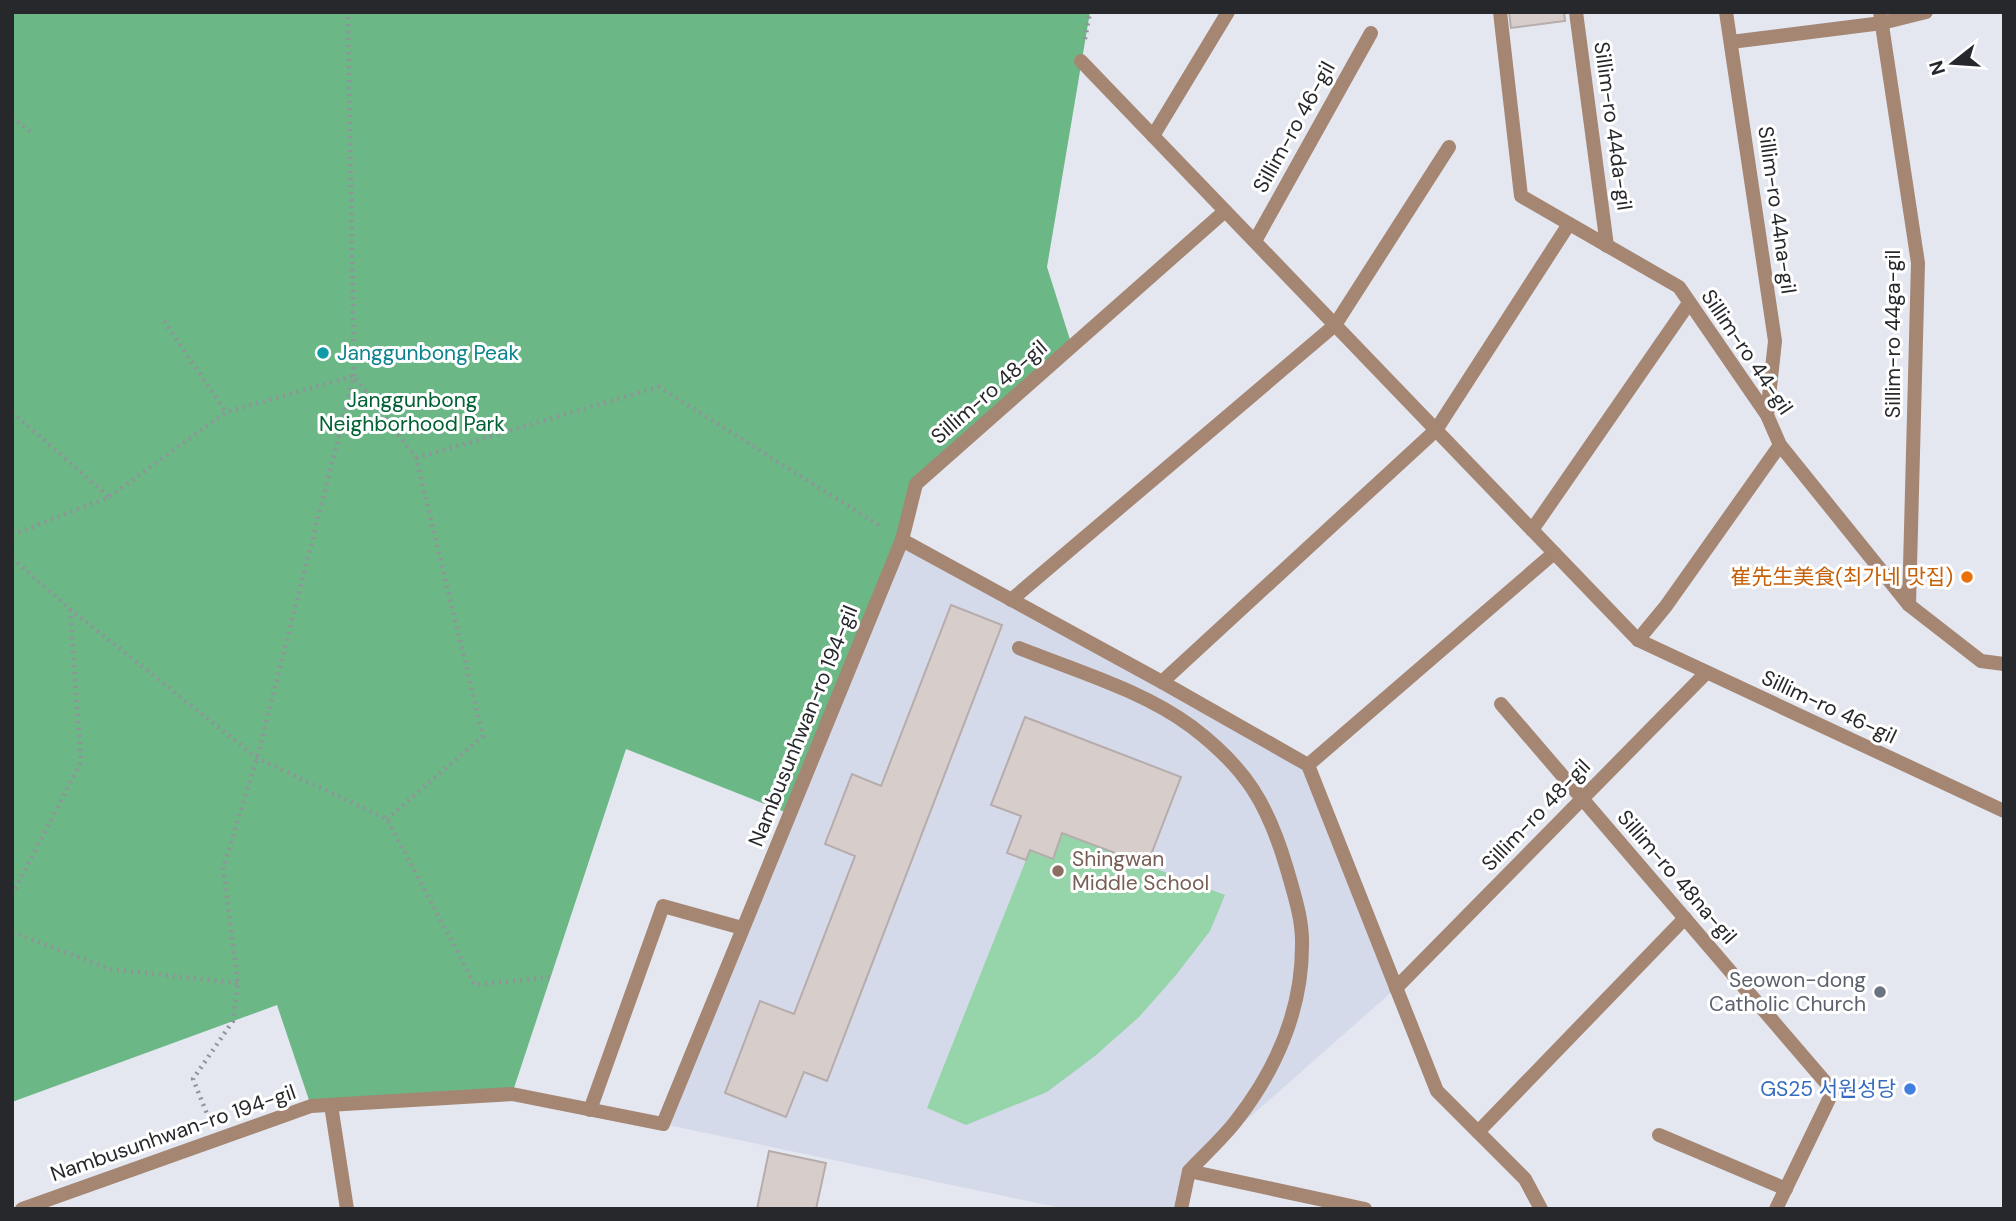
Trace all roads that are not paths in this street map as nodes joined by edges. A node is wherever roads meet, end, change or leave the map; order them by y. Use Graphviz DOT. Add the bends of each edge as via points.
graph roads {
  1 [pos="1228,12"];
  2 [pos="1500,12"];
  3 [pos="1576,12"];
  4 [pos="1726,12"];
  5 [pos="1926,12"];
  6 [pos="1881,18"];
  7 [pos="1371,33"];
  8 [pos="1731,42"];
  9 [pos="1081,61"];
  10 [pos="1153,136"];
  11 [pos="1449,147"];
  12 [pos="1226,211"];
  13 [pos="1569,224"];
  14 [pos="1255,242"];
  15 [pos="1607,246"];
  16 [pos="1689,303"];
  17 [pos="1335,325"];
  18 [pos="1767,415"];
  19 [pos="1436,430"];
  20 [pos="1780,445"];
  21 [pos="1532,530"];
  22 [pos="902,540"];
  23 [pos="1554,553"];
  24 [pos="1011,600"];
  25 [pos="1909,605"];
  26 [pos="1638,640"];
  27 [pos="1019,648"];
  28 [pos="2004,664"];
  29 [pos="1706,673"];
  30 [pos="1162,682"];
  31 [pos="1501,704"];
  32 [pos="1308,765"];
  33 [pos="1582,798"];
  34 [pos="2004,811"];
  35 [pos="1685,918"];
  36 [pos="742,928"];
  37 [pos="1396,988"];
  38 [pos="331,1105"];
  39 [pos="590,1110"];
  40 [pos="1478,1132"];
  41 [pos="1659,1135"];
  42 [pos="1189,1171"];
  43 [pos="1786,1189"];
  44 [pos="22,1209"];
  45 [pos="347,1209"];
  46 [pos="1181,1209"];
  47 [pos="1365,1209"];
  48 [pos="1541,1209"];
  49 [pos="1776,1209"];
  1 -- 10 [label="street"];
  2 -- 13 [label="street, Sillim-ro 44-gil" via="1521,196"];
  3 -- 15 [label="street, Sillim-ro 44da-gil"];
  4 -- 8 [label="street, Sillim-ro 44na-gil"];
  5 -- 6 [label="street"];
  6 -- 8 [label="street"];
  6 -- 25 [label="street, Sillim-ro 44ga-gil" via="1918,262"];
  7 -- 14 [label="street, Sillim-ro 46-gil"];
  8 -- 18 [label="street, Sillim-ro 44na-gil" via="1775,341"];
  9 -- 10 [label="street, Sillim-ro 46-gil"];
  10 -- 12 [label="street, Sillim-ro 46-gil"];
  11 -- 17 [label="street"];
  12 -- 14 [label="street, Sillim-ro 46-gil"];
  12 -- 22 [label="street, Sillim-ro 48-gil" via="916,484"];
  13 -- 15 [label="street, Sillim-ro 44-gil"];
  13 -- 19 [label="street"];
  14 -- 17 [label="street, Sillim-ro 46-gil"];
  15 -- 16 [label="street, Sillim-ro 44-gil" via="1679,288"];
  16 -- 18 [label="street, Sillim-ro 44-gil"];
  16 -- 21 [label="street"];
  17 -- 19 [label="street, Sillim-ro 46-gil"];
  17 -- 24 [label="street"];
  18 -- 20 [label="street, Sillim-ro 44-gil"];
  19 -- 21 [label="street, Sillim-ro 46-gil"];
  19 -- 30 [label="street"];
  20 -- 25 [label="street, Sillim-ro 44-gil"];
  20 -- 26 [label="street"];
  21 -- 23 [label="street, Sillim-ro 46-gil"];
  22 -- 24 [label="street"];
  22 -- 36 [label="street, Nambusunhwan-ro 194-gil"];
  23 -- 26 [label="street, Sillim-ro 46-gil"];
  23 -- 32 [label="street"];
  24 -- 30 [label="street"];
  25 -- 28 [label="street, Sillim-ro 44-gil" via="1981,662"];
  26 -- 29 [label="street, Sillim-ro 46-gil"];
  27 -- 42 [label="street" via="1138,696 1190,726 1231,760 1256,791 1276,831 1303,944 1299,991 1264,1083 1235,1123"];
  29 -- 33 [label="street, Sillim-ro 48-gil"];
  29 -- 34 [label="street, Sillim-ro 46-gil"];
  30 -- 32 [label="street"];
  31 -- 33 [label="street, Sillim-ro 48na-gil"];
  32 -- 37 [label="street"];
  33 -- 35 [label="street, Sillim-ro 48na-gil"];
  33 -- 37 [label="street, Sillim-ro 48-gil"];
  35 -- 40 [label="street"];
  35 -- 43 [label="street, Sillim-ro 48na-gil" via="1832,1090"];
  36 -- 39 [label="street, Nambusunhwan-ro 194-gil" via="663,1124"];
  36 -- 39 [label="street" via="663,906"];
  37 -- 40 [label="street" via="1437,1091"];
  38 -- 39 [label="street, Nambusunhwan-ro 194-gil" via="512,1094"];
  38 -- 44 [label="street, Nambusunhwan-ro 194-gil" via="311,1106"];
  38 -- 45 [label="street"];
  40 -- 48 [label="street" via="1525,1179"];
  41 -- 43 [label="street"];
  42 -- 46 [label="street"];
  42 -- 47 [label="street"];
  43 -- 49 [label="street, Sillim-ro 48na-gil"];
}
